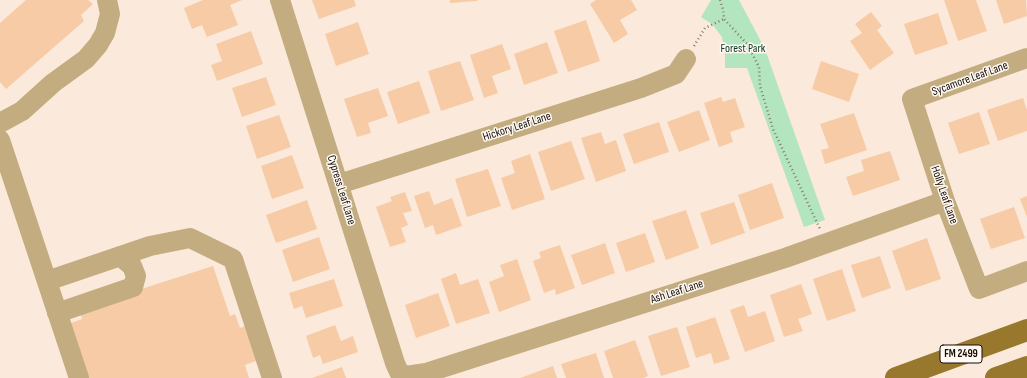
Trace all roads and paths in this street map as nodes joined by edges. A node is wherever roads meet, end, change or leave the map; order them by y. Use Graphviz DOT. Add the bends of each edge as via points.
graph roads {
  1 [pos="107,0"];
  2 [pos="280,0"];
  3 [pos="720,0"];
  4 [pos="724,19"];
  5 [pos="1027,58"];
  6 [pos="686,59"];
  7 [pos="912,100"];
  8 [pos="0,123"];
  9 [pos="0,140"];
  10 [pos="339,184"];
  11 [pos="8,188"];
  12 [pos="945,201"];
  13 [pos="823,244"];
  14 [pos="120,256"];
  15 [pos="1027,271"];
  16 [pos="46,281"];
  17 [pos="57,313"];
  18 [pos="1027,330"];
  19 [pos="1027,367"];
  20 [pos="406,376"];
  21 [pos="79,378"];
  22 [pos="272,378"];
  23 [pos="896,378"];
  24 [pos="996,378"];
  1 -- 8 [label="street" via="110,14 105,32 86,59 52,83 22,111"];
  2 -- 10 [label="street, Cypress Leaf Lane"];
  3 -- 4 [label="path"];
  4 -- 6 [label="path" via="705,28"];
  4 -- 13 [label="path" via="747,44 758,67 760,86 773,129 819,225"];
  5 -- 7 [label="street, Sycamore Leaf Lane"];
  6 -- 10 [label="street, Hickory Leaf Lane" via="676,74 641,88"];
  7 -- 12 [label="street, Holly Leaf Lane"];
  9 -- 11 [label="street"];
  10 -- 20 [label="street, Cypress Leaf Lane" via="395,363"];
  11 -- 16 [label="street"];
  12 -- 13 [label="street, Ash Leaf Lane"];
  12 -- 15 [label="street, Holly Leaf Lane" via="979,289"];
  13 -- 20 [label="street, Ash Leaf Lane" via="426,373"];
  14 -- 16 [label="street"];
  14 -- 17 [label="street" via="132,266 136,276 133,287"];
  14 -- 22 [label="street" via="150,246 190,238 233,259"];
  16 -- 17 [label="street"];
  17 -- 21 [label="street"];
  18 -- 23 [label="main road, FM 2499"];
  19 -- 24 [label="main road"];
}
